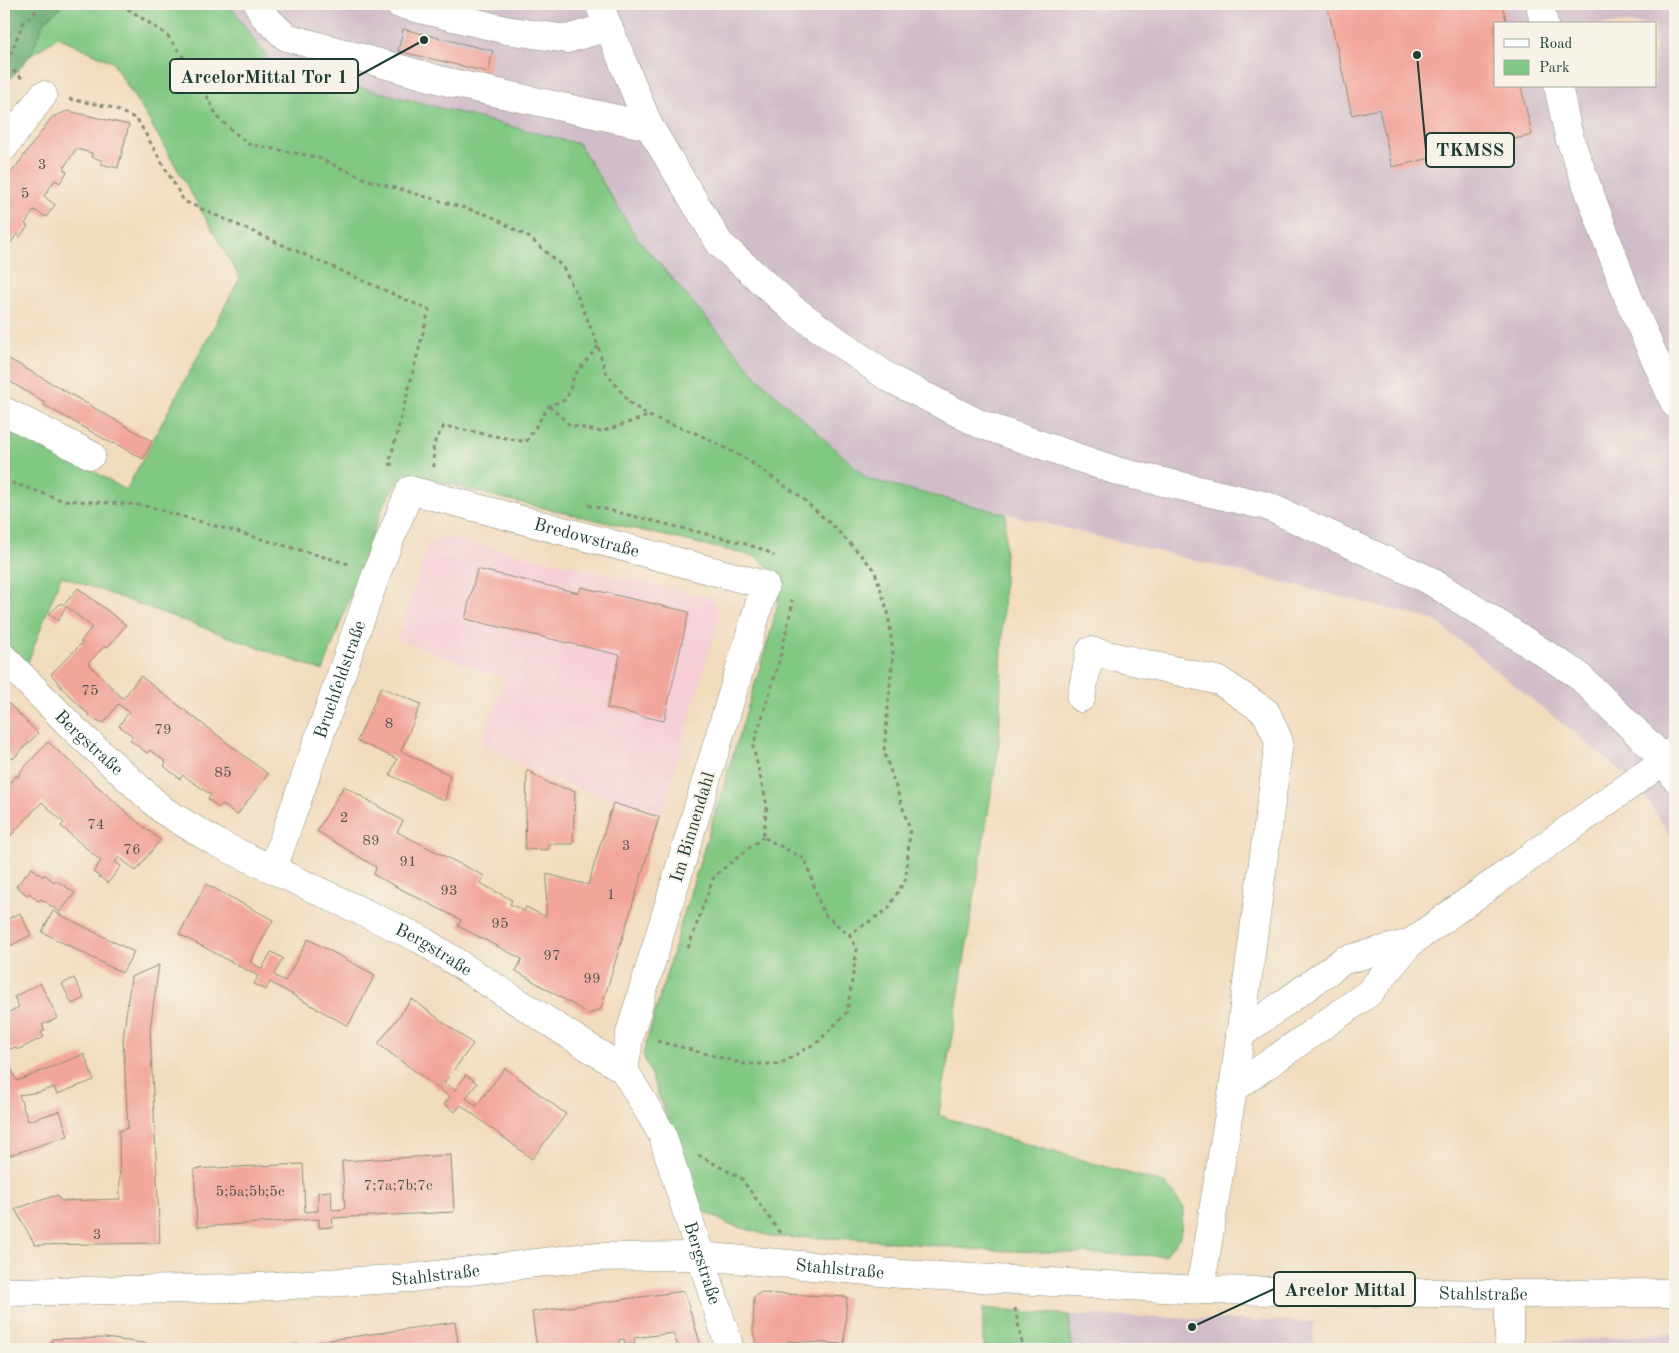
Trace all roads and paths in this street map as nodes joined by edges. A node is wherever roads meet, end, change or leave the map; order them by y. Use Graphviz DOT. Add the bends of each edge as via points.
graph roads {
  1 [pos="44,4"];
  2 [pos="121,4"];
  3 [pos="258,4"];
  4 [pos="399,4"];
  5 [pos="1540,4"];
  6 [pos="603,15"];
  7 [pos="1544,22"];
  8 [pos="1558,88"];
  9 [pos="43,95"];
  10 [pos="649,126"];
  11 [pos="4,147"];
  12 [pos="598,346"];
  13 [pos="1675,404"];
  14 [pos="549,406"];
  15 [pos="4,411"];
  16 [pos="649,416"];
  17 [pos="91,455"];
  18 [pos="398,466"];
  19 [pos="434,472"];
  20 [pos="4,480"];
  21 [pos="410,490"];
  22 [pos="580,504"];
  23 [pos="781,561"];
  24 [pos="377,572"];
  25 [pos="765,585"];
  26 [pos="792,598"];
  27 [pos="4,658"];
  28 [pos="1081,698"];
  29 [pos="1672,763"];
  30 [pos="763,837"];
  31 [pos="272,869"];
  32 [pos="850,935"];
  33 [pos="1410,943"];
  34 [pos="688,949"];
  35 [pos="630,1033"];
  36 [pos="1240,1035"];
  37 [pos="624,1070"];
  38 [pos="1233,1089"];
  39 [pos="662,1134"];
  40 [pos="699,1256"];
  41 [pos="803,1264"];
  42 [pos="1018,1281"];
  43 [pos="1200,1290"];
  44 [pos="4,1292"];
  45 [pos="1675,1293"];
  46 [pos="1509,1294"];
  47 [pos="730,1349"];
  48 [pos="1023,1349"];
  49 [pos="1509,1349"];
  1 -- 9 [label="path" via="23,23 6,65"];
  2 -- 12 [label="path" via="167,35 197,76 218,118 248,144 316,157 368,180 489,215 530,238 562,267 580,300"];
  3 -- 10 [label="street" via="263,14 286,37 448,82"];
  4 -- 6 [label="street" via="506,30 567,39"];
  5 -- 7 [label="street"];
  6 -- 10 [label="street"];
  8 -- 13 [label="street" via="1569,137 1628,297"];
  9 -- 11 [label="street"];
  9 -- 18 [label="path" via="110,107 137,119 184,201 430,310 388,464"];
  10 -- 29 [label="street" via="720,244 794,310 889,378 980,424 1111,469 1267,506 1428,580 1577,674"];
  12 -- 14 [label="path" via="574,376 567,399"];
  12 -- 16 [label="path" via="605,371 630,403"];
  14 -- 16 [label="path" via="570,425 601,432"];
  14 -- 19 [label="path" via="526,442 444,426 433,445"];
  15 -- 17 [label="street"];
  16 -- 32 [label="path" via="700,435 746,459 801,497 874,569 888,612 893,653 884,751 910,830 906,878 888,909"];
  20 -- 24 [label="path" via="62,500 142,505"];
  21 -- 24 [label="street, Bruchfeldstraße"];
  21 -- 25 [label="street, Bredowstraße"];
  22 -- 23 [label="path" via="757,547"];
  24 -- 31 [label="street, Bruchfeldstraße"];
  25 -- 35 [label="street, Im Binnendahl"];
  26 -- 30 [label="path" via="779,662 753,746 767,805"];
  27 -- 31 [label="street, Bergstraße" via="74,729 164,811 217,843"];
  28 -- 36 [label="street" via="1090,651 1220,681 1266,712 1279,742"];
  29 -- 33 [label="street"];
  30 -- 32 [label="path" via="805,859 823,913"];
  30 -- 34 [label="path" via="714,876"];
  31 -- 37 [label="street, Bergstraße" via="420,938"];
  32 -- 35 [label="path" via="857,949 847,1012 818,1041 780,1064 745,1064"];
  33 -- 36 [label="street" via="1344,960"];
  33 -- 38 [label="street" via="1369,993"];
  35 -- 37 [label="street, Im Binnendahl"];
  36 -- 38 [label="street"];
  37 -- 39 [label="street, Bergstraße"];
  38 -- 43 [label="street"];
  39 -- 40 [label="street, Bergstraße"];
  39 -- 41 [label="path" via="740,1178"];
  40 -- 41 [label="street, Stahlstraße"];
  40 -- 44 [label="street, Stahlstraße" via="587,1257 410,1278 241,1288"];
  40 -- 47 [label="street, Bergstraße"];
  41 -- 42 [label="street, Stahlstraße"];
  42 -- 43 [label="street, Stahlstraße"];
  42 -- 48 [label="path" via="1014,1307"];
  43 -- 46 [label="street, Stahlstraße"];
  45 -- 46 [label="street, Stahlstraße"];
  46 -- 49 [label="street"];
}
